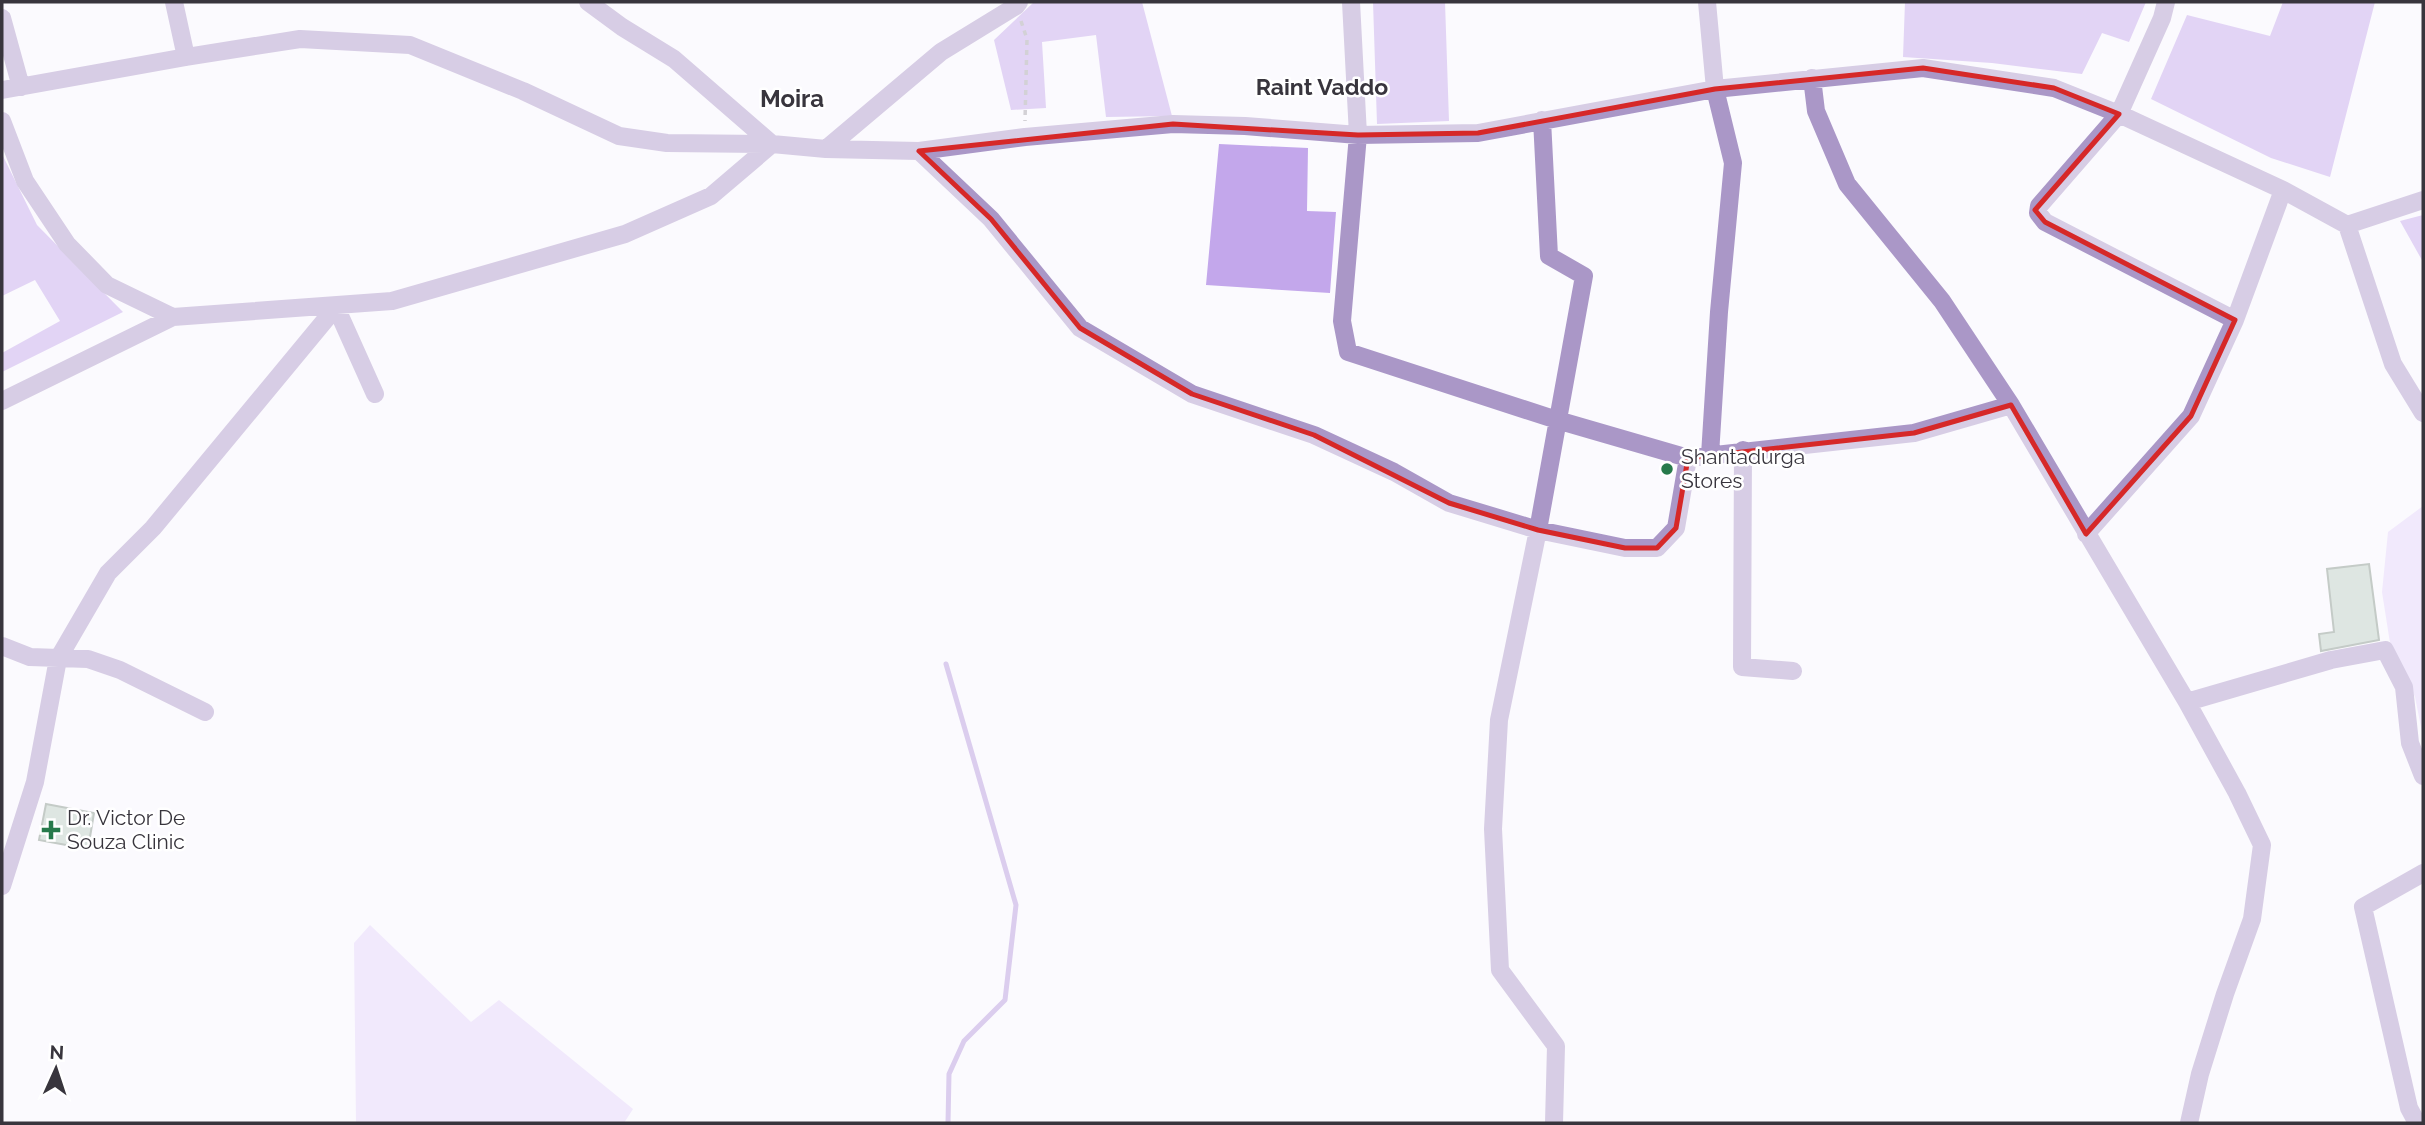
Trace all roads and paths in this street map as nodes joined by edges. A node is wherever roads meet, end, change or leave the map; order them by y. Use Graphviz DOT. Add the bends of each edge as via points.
graph roads {
  1 [pos="174,2"];
  2 [pos="588,2"];
  3 [pos="1351,2"];
  4 [pos="1707,2"];
  5 [pos="2166,2"];
  6 [pos="1017,4"];
  7 [pos="2,19"];
  8 [pos="186,57"];
  9 [pos="1812,78"];
  10 [pos="21,87"];
  11 [pos="1715,89"];
  12 [pos="2,90"];
  13 [pos="2119,114"];
  14 [pos="1542,120"];
  15 [pos="2,121"];
  16 [pos="1358,135"];
  17 [pos="1025,137"];
  18 [pos="772,144"];
  19 [pos="826,149"];
  20 [pos="919,151"];
  21 [pos="2283,190"];
  22 [pos="2423,200"];
  23 [pos="2347,225"];
  24 [pos="336,307"];
  25 [pos="173,317"];
  26 [pos="2235,320"];
  27 [pos="375,394"];
  28 [pos="2,401"];
  29 [pos="2011,405"];
  30 [pos="2423,413"];
  31 [pos="1557,420"];
  32 [pos="1742,450"];
  33 [pos="1710,454"];
  34 [pos="1688,458"];
  35 [pos="1538,530"];
  36 [pos="2087,534"];
  37 [pos="2,646"];
  38 [pos="58,659"];
  39 [pos="1793,671"];
  40 [pos="2187,702"];
  41 [pos="205,712"];
  42 [pos="2423,776"];
  43 [pos="2423,873"];
  44 [pos="2,886"];
  45 [pos="1554,1123"];
  46 [pos="2189,1123"];
  47 [pos="2417,1123"];
  1 -- 8 [label="street"];
  2 -- 18 [label="street" via="674,59"];
  3 -- 16 [label="street"];
  4 -- 11 [label="street"];
  5 -- 13 [label="street"];
  6 -- 17 [label="path" via="1027,39"];
  6 -- 19 [label="street" via="941,52"];
  7 -- 10 [label="street"];
  8 -- 10 [label="street"];
  8 -- 18 [label="street" via="300,39 410,44 619,136 667,143"];
  9 -- 11 [label="street"];
  9 -- 13 [label="street" via="1923,68 2054,88"];
  9 -- 29 [label="street" via="1816,111 1847,184 1942,301"];
  10 -- 12 [label="street"];
  11 -- 14 [label="street"];
  11 -- 33 [label="street" via="1733,163"];
  13 -- 21 [label="street"];
  13 -- 26 [label="street" via="2039,206 2038,213 2045,222"];
  14 -- 16 [label="street" via="1478,133"];
  14 -- 31 [label="street" via="1549,256 1584,276"];
  15 -- 25 [label="street" via="25,181 67,244 107,285"];
  16 -- 17 [label="street" via="1173,124"];
  16 -- 31 [label="street" via="1342,321 1348,352"];
  17 -- 20 [label="street"];
  18 -- 19 [label="street"];
  18 -- 24 [label="street" via="711,196 625,234 392,301"];
  19 -- 20 [label="street"];
  20 -- 35 [label="street" via="991,219 1080,328 1192,394 1314,435 1449,503"];
  21 -- 23 [label="street"];
  21 -- 26 [label="street"];
  22 -- 23 [label="street"];
  23 -- 30 [label="street" via="2393,364"];
  24 -- 25 [label="street"];
  24 -- 27 [label="street"];
  24 -- 38 [label="street" via="153,528 108,572"];
  25 -- 28 [label="street"];
  26 -- 36 [label="street" via="2191,416"];
  29 -- 32 [label="street" via="1914,433"];
  29 -- 36 [label="street"];
  31 -- 34 [label="street"];
  31 -- 35 [label="street"];
  32 -- 33 [label="street"];
  32 -- 39 [label="street" via="1742,667"];
  33 -- 34 [label="street"];
  34 -- 35 [label="street" via="1676,528 1657,548 1625,548"];
  35 -- 45 [label="street" via="1499,720 1493,829 1500,970 1556,1046"];
  36 -- 40 [label="street"];
  37 -- 38 [label="street" via="30,657"];
  38 -- 41 [label="street" via="88,659 120,670"];
  38 -- 44 [label="street" via="35,782"];
  40 -- 42 [label="street" via="2331,660 2385,650 2404,687 2410,743"];
  40 -- 46 [label="street" via="2262,845 2252,919"];
  43 -- 47 [label="street" via="2363,907 2409,1108"];
}
